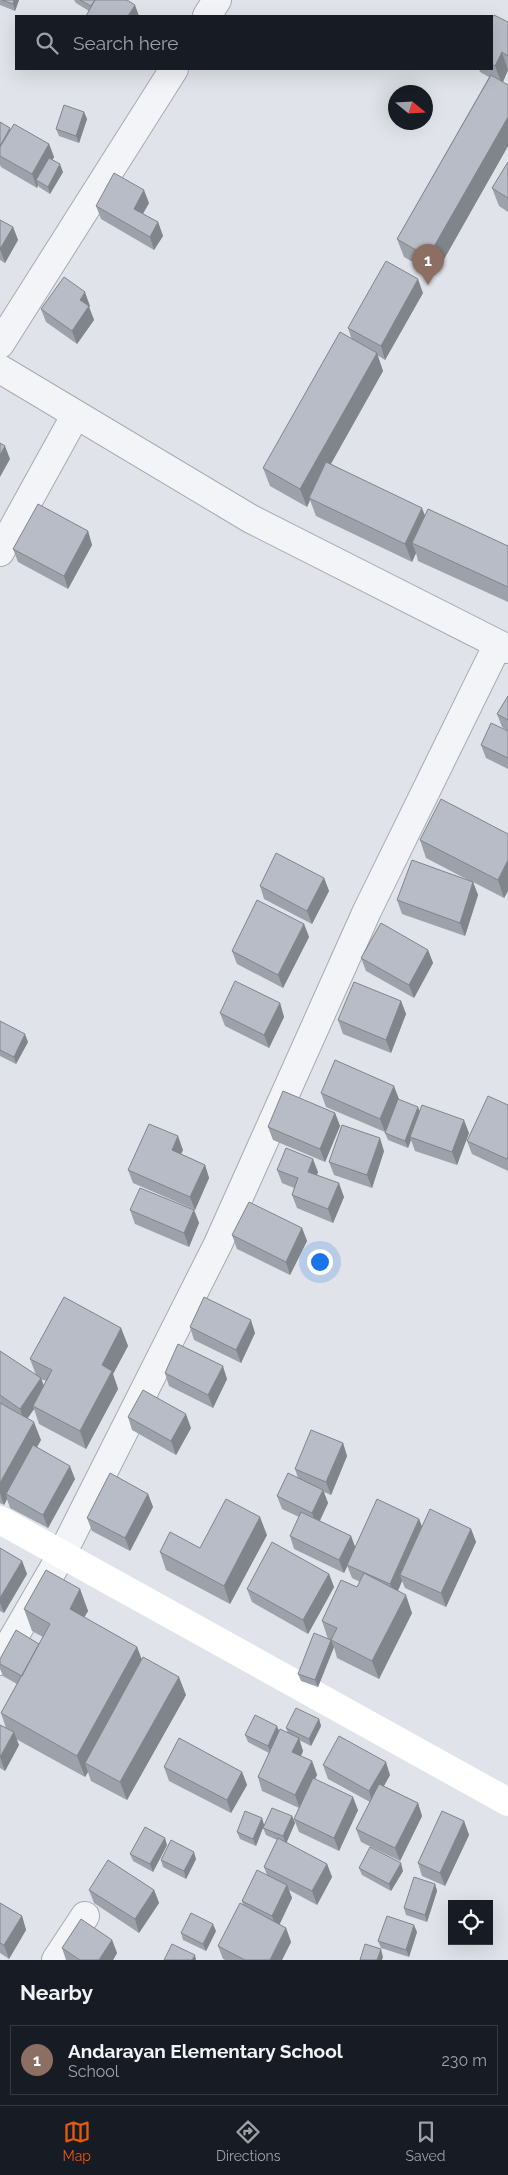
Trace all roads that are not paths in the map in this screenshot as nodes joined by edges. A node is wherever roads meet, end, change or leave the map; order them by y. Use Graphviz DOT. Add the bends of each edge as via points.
graph roads {
  1 [pos="217,0"];
  2 [pos="208,15"];
  3 [pos="173,70"];
  4 [pos="0,344"];
  5 [pos="0,369"];
  6 [pos="76,416"];
  7 [pos="0,552"];
  8 [pos="503,646"];
  9 [pos="0,1520"];
  10 [pos="62,1554"];
  11 [pos="0,1661"];
  12 [pos="508,1802"];
  13 [pos="85,1916"];
  14 [pos="56,1960"];
  1 -- 2 [label="street"];
  3 -- 4 [label="street"];
  5 -- 6 [label="street"];
  6 -- 7 [label="street"];
  6 -- 8 [label="street" via="251,520"];
  8 -- 10 [label="street" via="367,911 218,1244"];
  9 -- 10 [label="street"];
  10 -- 11 [label="street"];
  10 -- 12 [label="street"];
  13 -- 14 [label="street"];
}
